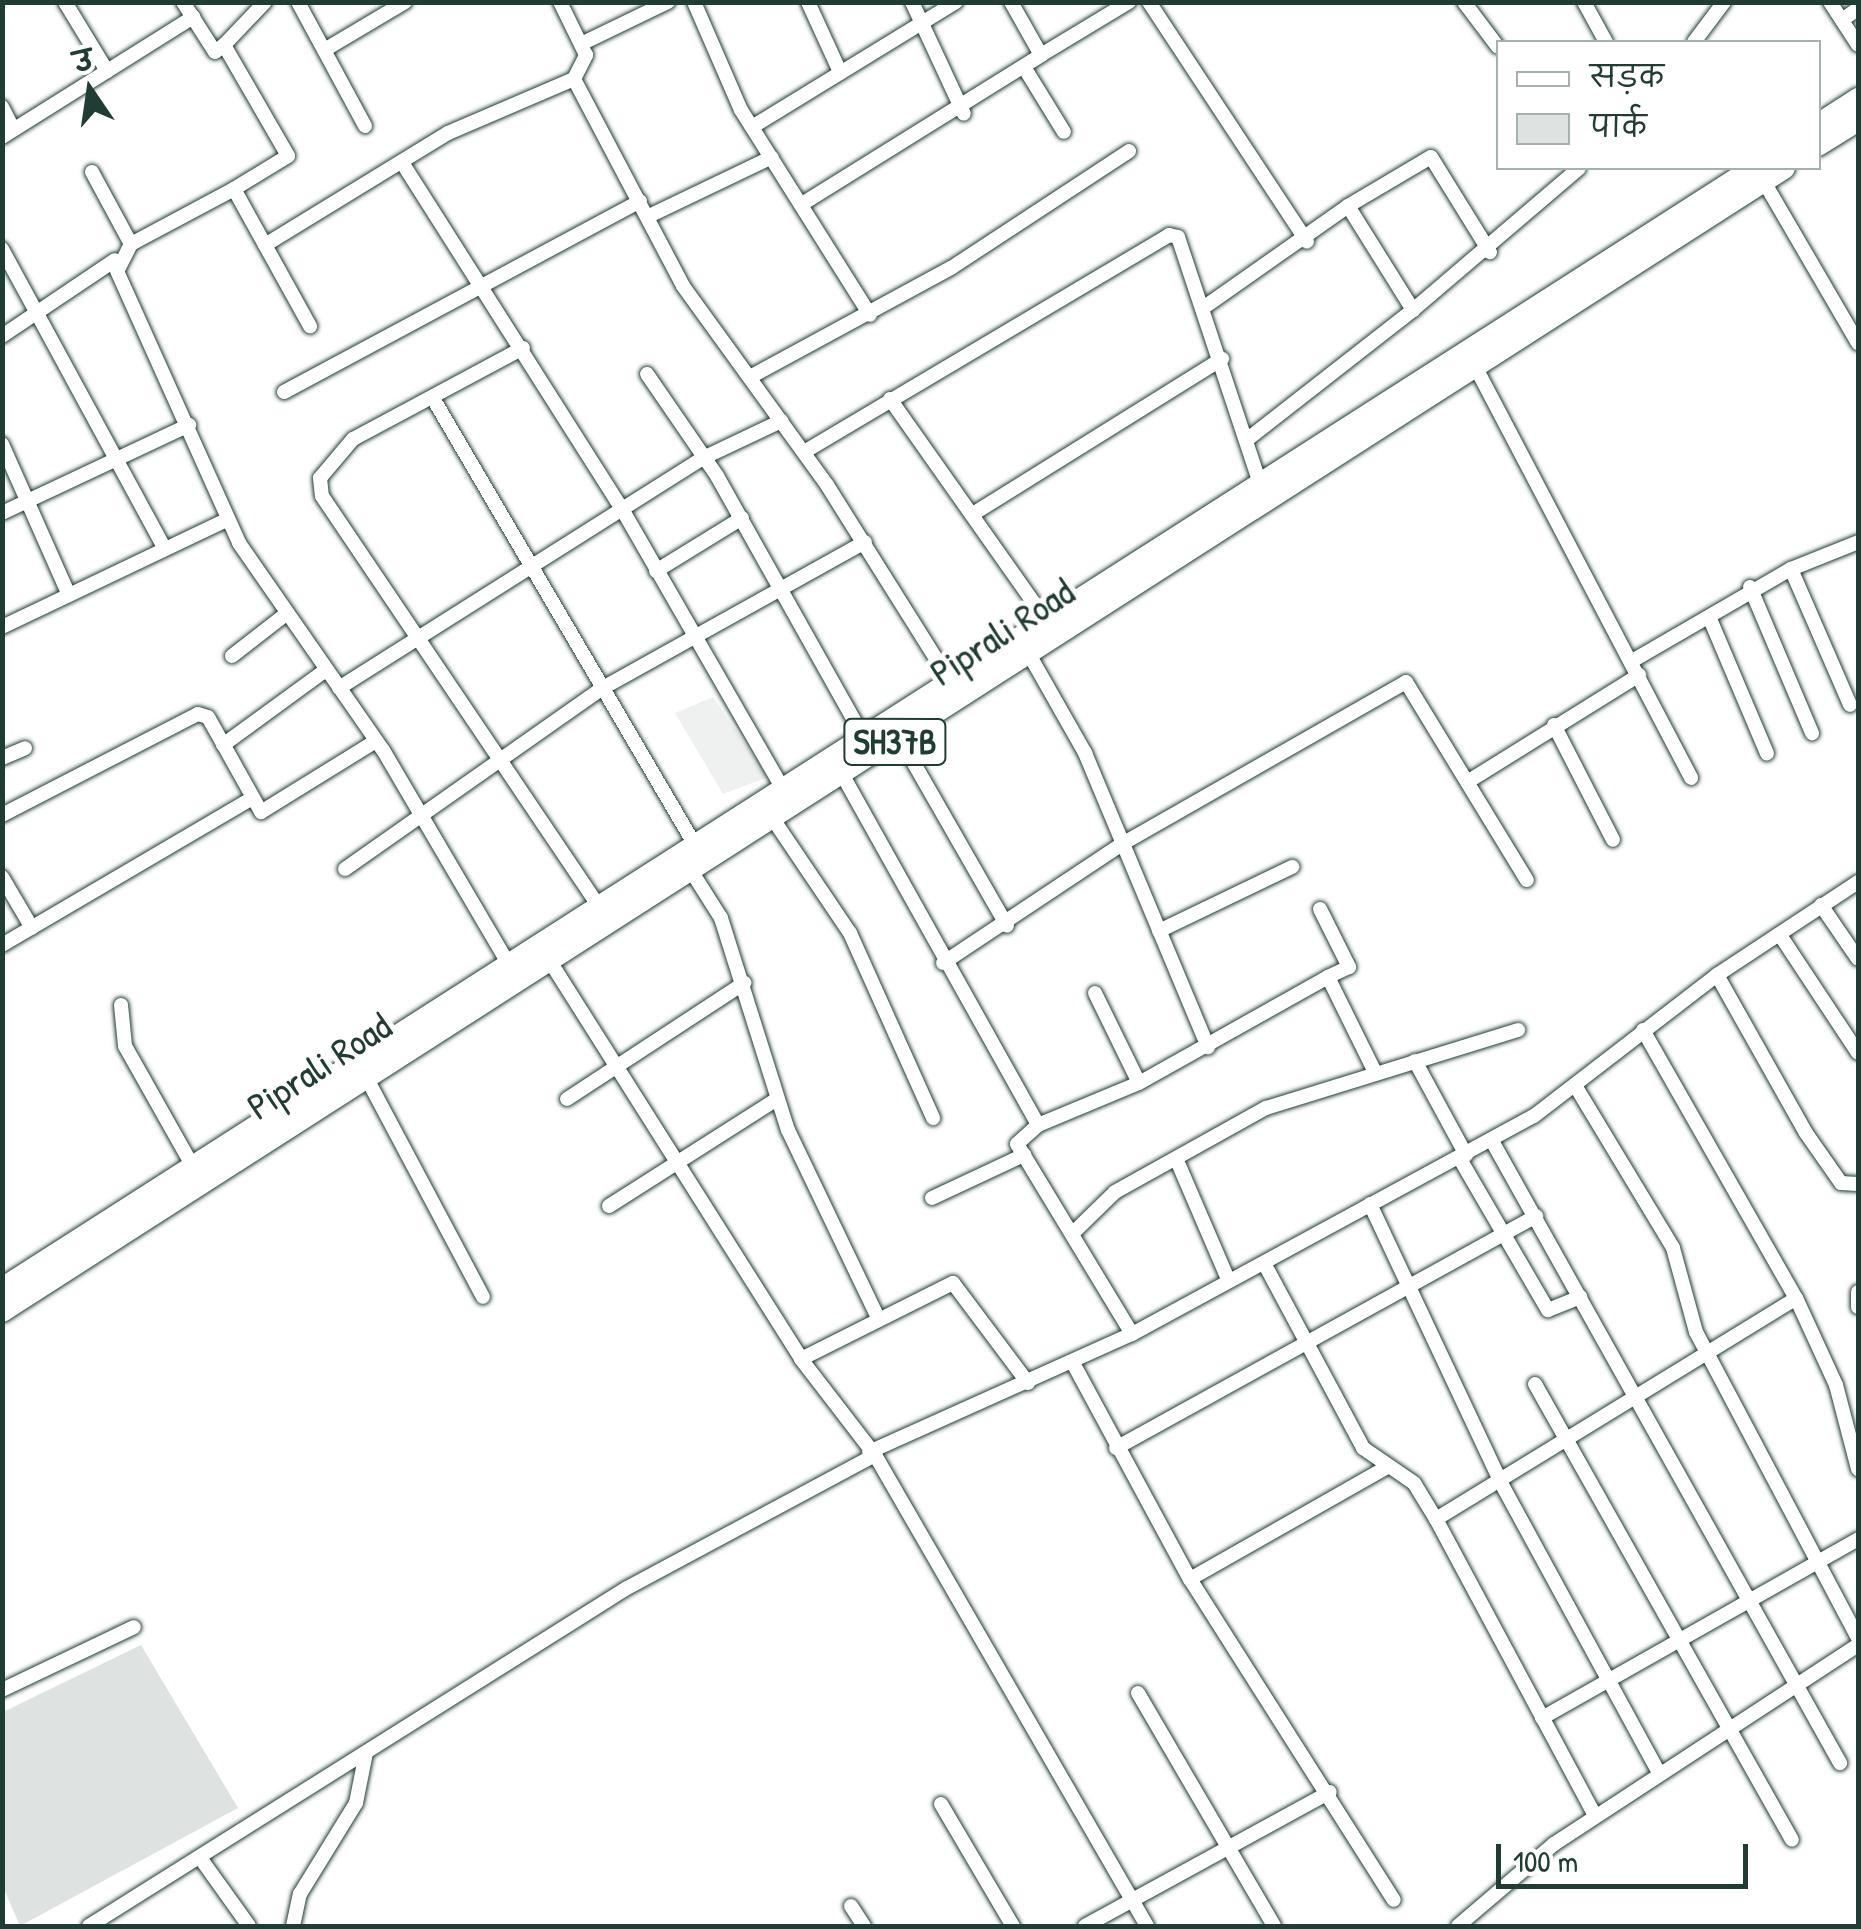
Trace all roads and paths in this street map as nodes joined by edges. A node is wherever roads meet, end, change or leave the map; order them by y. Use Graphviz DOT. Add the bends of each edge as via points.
graph roads {
  1 [pos="65,2"];
  2 [pos="183,2"];
  3 [pos="265,2"];
  4 [pos="298,2"];
  5 [pos="405,2"];
  6 [pos="560,2"];
  7 [pos="694,2"];
  8 [pos="808,2"];
  9 [pos="912,2"];
  10 [pos="956,2"];
  11 [pos="1011,2"];
  12 [pos="1129,2"];
  13 [pos="1149,2"];
  14 [pos="1464,2"];
  15 [pos="1584,2"];
  16 [pos="1830,2"];
  17 [pos="667,3"];
  18 [pos="1715,7"];
  19 [pos="1858,10"];
  20 [pos="193,18"];
  21 [pos="1842,20"];
  22 [pos="922,22"];
  23 [pos="1605,40"];
  24 [pos="1695,40"];
  25 [pos="581,44"];
  26 [pos="1496,44"];
  27 [pos="224,45"];
  28 [pos="1858,45"];
  29 [pos="326,49"];
  30 [pos="1041,55"];
  31 [pos="1024,67"];
  32 [pos="106,70"];
  33 [pos="840,72"];
  34 [pos="574,80"];
  35 [pos="1858,100"];
  36 [pos="2,108"];
  37 [pos="963,114"];
  38 [pos="1858,120"];
  39 [pos="1821,124"];
  40 [pos="365,126"];
  41 [pos="752,127"];
  42 [pos="1064,132"];
  43 [pos="8,133"];
  44 [pos="1821,143"];
  45 [pos="1129,150"];
  46 [pos="772,157"];
  47 [pos="403,164"];
  48 [pos="1572,170"];
  49 [pos="92,172"];
  50 [pos="1758,174"];
  51 [pos="234,188"];
  52 [pos="640,200"];
  53 [pos="802,204"];
  54 [pos="1348,206"];
  55 [pos="649,216"];
  56 [pos="1307,242"];
  57 [pos="132,244"];
  58 [pos="265,244"];
  59 [pos="2,249"];
  60 [pos="1490,252"];
  61 [pos="115,260"];
  62 [pos="486,291"];
  63 [pos="1203,308"];
  64 [pos="1413,310"];
  65 [pos="40,312"];
  66 [pos="870,315"];
  67 [pos="310,326"];
  68 [pos="2,336"];
  69 [pos="1858,343"];
  70 [pos="522,348"];
  71 [pos="1222,359"];
  72 [pos="1476,368"];
  73 [pos="647,374"];
  74 [pos="750,377"];
  75 [pos="284,392"];
  76 [pos="890,399"];
  77 [pos="434,400"];
  78 [pos="782,421"];
  79 [pos="190,425"];
  80 [pos="1249,438"];
  81 [pos="2,444"];
  82 [pos="804,452"];
  83 [pos="116,459"];
  84 [pos="702,459"];
  85 [pos="1261,487"];
  86 [pos="31,498"];
  87 [pos="622,510"];
  88 [pos="2,512"];
  89 [pos="976,512"];
  90 [pos="742,518"];
  91 [pos="228,519"];
  92 [pos="865,542"];
  93 [pos="1858,542"];
  94 [pos="165,549"];
  95 [pos="530,564"];
  96 [pos="1792,569"];
  97 [pos="656,571"];
  98 [pos="1750,586"];
  99 [pos="786,593"];
  100 [pos="69,595"];
  101 [pos="286,614"];
  102 [pos="1710,619"];
  103 [pos="1048,623"];
  104 [pos="2,627"];
  105 [pos="418,631"];
  106 [pos="697,642"];
  107 [pos="232,656"];
  108 [pos="1030,656"];
  109 [pos="1635,668"];
  110 [pos="326,670"];
  111 [pos="952,684"];
  112 [pos="339,688"];
  113 [pos="600,688"];
  114 [pos="1850,705"];
  115 [pos="1554,725"];
  116 [pos="1812,733"];
  117 [pos="900,739"];
  118 [pos="865,740"];
  119 [pos="376,741"];
  120 [pos="223,744"];
  121 [pos="24,748"];
  122 [pos="1767,753"];
  123 [pos="2,758"];
  124 [pos="504,758"];
  125 [pos="842,774"];
  126 [pos="1690,778"];
  127 [pos="1472,779"];
  128 [pos="785,792"];
  129 [pos="249,800"];
  130 [pos="2,814"];
  131 [pos="423,816"];
  132 [pos="773,819"];
  133 [pos="1613,840"];
  134 [pos="1122,844"];
  135 [pos="692,857"];
  136 [pos="1292,867"];
  137 [pos="345,870"];
  138 [pos="2,877"];
  139 [pos="1527,880"];
  140 [pos="1858,882"];
  141 [pos="1820,905"];
  142 [pos="599,907"];
  143 [pos="1320,909"];
  144 [pos="1006,926"];
  145 [pos="32,928"];
  146 [pos="1159,931"];
  147 [pos="1780,935"];
  148 [pos="2,945"];
  149 [pos="544,953"];
  150 [pos="1858,959"];
  151 [pos="943,962"];
  152 [pos="509,965"];
  153 [pos="1717,975"];
  154 [pos="1328,977"];
  155 [pos="744,982"];
  156 [pos="1095,994"];
  157 [pos="121,1005"];
  158 [pos="1518,1030"];
  159 [pos="1644,1030"];
  160 [pos="1208,1047"];
  161 [pos="1858,1053"];
  162 [pos="1415,1061"];
  163 [pos="612,1067"];
  164 [pos="1376,1072"];
  165 [pos="366,1078"];
  166 [pos="1139,1083"];
  167 [pos="1576,1086"];
  168 [pos="567,1099"];
  169 [pos="776,1099"];
  170 [pos="933,1118"];
  171 [pos="1038,1125"];
  172 [pos="1492,1141"];
  173 [pos="1024,1155"];
  174 [pos="1463,1157"];
  175 [pos="677,1159"];
  176 [pos="1178,1163"];
  177 [pos="192,1165"];
  178 [pos="1858,1184"];
  179 [pos="932,1198"];
  180 [pos="1370,1204"];
  181 [pos="609,1206"];
  182 [pos="1536,1216"];
  183 [pos="1074,1232"];
  184 [pos="1504,1234"];
  185 [pos="1264,1263"];
  186 [pos="1228,1279"];
  187 [pos="1412,1285"];
  188 [pos="2,1289"];
  189 [pos="1858,1292"];
  190 [pos="483,1297"];
  191 [pos="1581,1297"];
  192 [pos="1796,1298"];
  193 [pos="1858,1308"];
  194 [pos="2,1311"];
  195 [pos="878,1318"];
  196 [pos="1132,1334"];
  197 [pos="1311,1341"];
  198 [pos="1707,1354"];
  199 [pos="801,1359"];
  200 [pos="1073,1363"];
  201 [pos="1028,1383"];
  202 [pos="1535,1384"];
  203 [pos="1636,1397"];
  204 [pos="1570,1443"];
  205 [pos="1116,1448"];
  206 [pos="872,1454"];
  207 [pos="1385,1468"];
  208 [pos="1858,1469"];
  209 [pos="1500,1482"];
  210 [pos="1436,1518"];
  211 [pos="1858,1539"];
  212 [pos="1816,1564"];
  213 [pos="1190,1579"];
  214 [pos="1748,1604"];
  215 [pos="134,1626"];
  216 [pos="1858,1641"];
  217 [pos="1676,1642"];
  218 [pos="1612,1681"];
  219 [pos="1791,1685"];
  220 [pos="2,1690"];
  221 [pos="1138,1693"];
  222 [pos="1542,1718"];
  223 [pos="1724,1725"];
  224 [pos="366,1753"];
  225 [pos="1840,1763"];
  226 [pos="1658,1771"];
  227 [pos="1330,1792"];
  228 [pos="941,1804"];
  229 [pos="1595,1815"];
  230 [pos="1792,1840"];
  231 [pos="1230,1846"];
  232 [pos="201,1860"];
  233 [pos="1394,1900"];
  234 [pos="1132,1901"];
  235 [pos="851,1906"];
  236 [pos="108,1921"];
  237 [pos="89,1926"];
  238 [pos="249,1926"];
  239 [pos="292,1926"];
  240 [pos="864,1926"];
  241 [pos="1014,1926"];
  242 [pos="1086,1926"];
  243 [pos="1147,1926"];
  244 [pos="1274,1926"];
  245 [pos="1458,1926"];
  1 -- 32 [label="street"];
  2 -- 20 [label="street"];
  3 -- 27 [label="street"];
  4 -- 29 [label="street"];
  5 -- 29 [label="street"];
  6 -- 25 [label="street"];
  7 -- 41 [label="street"];
  8 -- 33 [label="street"];
  9 -- 22 [label="street"];
  10 -- 22 [label="street"];
  11 -- 30 [label="street"];
  12 -- 30 [label="street"];
  13 -- 56 [label="street"];
  14 -- 26 [label="street"];
  15 -- 23 [label="street"];
  16 -- 21 [label="street"];
  17 -- 25 [label="street"];
  18 -- 24 [label="street"];
  19 -- 21 [label="street"];
  20 -- 27 [label="street" via="215,52"];
  20 -- 32 [label="street"];
  21 -- 28 [label="street"];
  22 -- 33 [label="street"];
  22 -- 37 [label="street"];
  25 -- 34 [label="street"];
  27 -- 51 [label="street" via="288,156"];
  29 -- 40 [label="street"];
  30 -- 31 [label="street"];
  31 -- 37 [label="street"];
  31 -- 42 [label="street"];
  32 -- 43 [label="street"];
  33 -- 41 [label="street"];
  34 -- 47 [label="street" via="448,133"];
  34 -- 52 [label="street"];
  35 -- 39 [label="main road"];
  36 -- 43 [label="street"];
  37 -- 53 [label="street"];
  38 -- 44 [label="main road"];
  41 -- 46 [label="street"];
  45 -- 66 [label="street"];
  46 -- 53 [label="street"];
  46 -- 55 [label="street"];
  47 -- 58 [label="street"];
  47 -- 62 [label="street"];
  48 -- 60 [label="street"];
  49 -- 57 [label="street"];
  50 -- 69 [label="street"];
  50 -- 72 [label="main road, Piprali Road / SH37B"];
  50 -- 85 [label="main road"];
  51 -- 57 [label="street"];
  51 -- 58 [label="street"];
  52 -- 55 [label="street"];
  52 -- 62 [label="street"];
  53 -- 66 [label="street"];
  54 -- 56 [label="street"];
  54 -- 60 [label="street" via="1431,158"];
  54 -- 64 [label="street"];
  55 -- 74 [label="street" via="683,286"];
  56 -- 63 [label="street"];
  57 -- 61 [label="street"];
  58 -- 67 [label="street"];
  59 -- 65 [label="street"];
  60 -- 64 [label="street"];
  61 -- 65 [label="street"];
  61 -- 79 [label="street"];
  62 -- 70 [label="street"];
  62 -- 75 [label="street"];
  63 -- 71 [label="street"];
  63 -- 76 [label="street" via="1178,237 1169,235"];
  64 -- 80 [label="street"];
  65 -- 68 [label="street"];
  65 -- 83 [label="street"];
  66 -- 74 [label="street"];
  70 -- 77 [label="street"];
  70 -- 87 [label="street"];
  71 -- 80 [label="street"];
  71 -- 89 [label="street"];
  72 -- 108 [label="main road, Piprali Road / SH37B"];
  72 -- 109 [label="street"];
  73 -- 84 [label="street"];
  74 -- 78 [label="street"];
  76 -- 82 [label="street"];
  76 -- 89 [label="street"];
  77 -- 95 [label="street"];
  77 -- 105 [label="street" via="353,439 320,478 322,496"];
  78 -- 82 [label="street"];
  78 -- 84 [label="street"];
  79 -- 83 [label="street"];
  79 -- 91 [label="street"];
  80 -- 85 [label="street"];
  81 -- 86 [label="street"];
  82 -- 92 [label="street"];
  83 -- 86 [label="street"];
  83 -- 94 [label="street"];
  84 -- 87 [label="street"];
  84 -- 90 [label="street"];
  85 -- 103 [label="main road"];
  86 -- 88 [label="street"];
  86 -- 100 [label="street"];
  87 -- 95 [label="street"];
  87 -- 97 [label="street"];
  89 -- 103 [label="street"];
  90 -- 97 [label="street"];
  90 -- 99 [label="street"];
  91 -- 94 [label="street"];
  91 -- 101 [label="street"];
  92 -- 99 [label="street"];
  92 -- 111 [label="street"];
  93 -- 96 [label="street"];
  94 -- 100 [label="street"];
  95 -- 105 [label="street"];
  95 -- 113 [label="street"];
  96 -- 98 [label="street"];
  96 -- 114 [label="street"];
  97 -- 106 [label="street"];
  98 -- 102 [label="street"];
  98 -- 116 [label="street"];
  99 -- 106 [label="street"];
  99 -- 118 [label="street"];
  100 -- 104 [label="street"];
  101 -- 107 [label="street"];
  101 -- 110 [label="street"];
  102 -- 109 [label="street"];
  102 -- 122 [label="street"];
  103 -- 111 [label="main road"];
  105 -- 112 [label="street"];
  105 -- 124 [label="street"];
  106 -- 113 [label="street"];
  106 -- 128 [label="street"];
  108 -- 117 [label="main road, Piprali Road / SH37B"];
  108 -- 134 [label="street"];
  109 -- 115 [label="street"];
  109 -- 126 [label="street"];
  110 -- 112 [label="street"];
  110 -- 120 [label="street"];
  111 -- 118 [label="main road"];
  112 -- 119 [label="street"];
  113 -- 124 [label="street"];
  113 -- 135 [label="street"];
  115 -- 127 [label="street"];
  115 -- 133 [label="street"];
  117 -- 125 [label="main road, Piprali Road / SH37B"];
  117 -- 144 [label="street"];
  118 -- 128 [label="main road"];
  119 -- 129 [label="street" via="270,812"];
  119 -- 131 [label="street"];
  120 -- 129 [label="street"];
  120 -- 130 [label="street" via="198,714"];
  121 -- 123 [label="street"];
  124 -- 131 [label="street"];
  124 -- 142 [label="street"];
  125 -- 132 [label="main road, Piprali Road / SH37B"];
  125 -- 151 [label="street"];
  127 -- 134 [label="street" via="1406,682"];
  127 -- 139 [label="street"];
  128 -- 135 [label="main road"];
  129 -- 145 [label="street"];
  131 -- 137 [label="street"];
  131 -- 152 [label="street"];
  132 -- 135 [label="main road, Piprali Road / SH37B"];
  132 -- 170 [label="street" via="850,933"];
  134 -- 144 [label="street"];
  134 -- 146 [label="street"];
  135 -- 142 [label="main road"];
  135 -- 149 [label="main road, Piprali Road / SH37B"];
  135 -- 155 [label="street"];
  136 -- 146 [label="street"];
  138 -- 145 [label="street"];
  140 -- 141 [label="street"];
  141 -- 147 [label="street"];
  141 -- 150 [label="street"];
  142 -- 149 [label="main road"];
  143 -- 154 [label="street" via="1349,966"];
  144 -- 151 [label="street"];
  145 -- 148 [label="street"];
  146 -- 160 [label="street"];
  147 -- 153 [label="street"];
  147 -- 161 [label="street"];
  149 -- 152 [label="main road"];
  149 -- 163 [label="street"];
  149 -- 165 [label="main road, Piprali Road / SH37B"];
  151 -- 171 [label="street"];
  152 -- 177 [label="main road"];
  153 -- 159 [label="street"];
  153 -- 178 [label="street" via="1806,1133 1841,1183"];
  154 -- 160 [label="street"];
  154 -- 164 [label="street"];
  155 -- 163 [label="street"];
  155 -- 169 [label="street"];
  156 -- 166 [label="street"];
  157 -- 177 [label="street" via="125,1046"];
  158 -- 162 [label="street"];
  159 -- 167 [label="street"];
  159 -- 192 [label="street"];
  160 -- 166 [label="street"];
  162 -- 164 [label="street"];
  162 -- 174 [label="street"];
  163 -- 168 [label="street"];
  163 -- 175 [label="street"];
  164 -- 176 [label="street" via="1266,1108"];
  165 -- 190 [label="street"];
  165 -- 194 [label="main road, Piprali Road / SH37B"];
  166 -- 171 [label="street"];
  167 -- 172 [label="street"];
  167 -- 198 [label="street" via="1673,1248"];
  169 -- 175 [label="street"];
  169 -- 195 [label="street"];
  171 -- 173 [label="street" via="1017,1141"];
  172 -- 174 [label="street"];
  172 -- 182 [label="street"];
  173 -- 179 [label="street"];
  173 -- 183 [label="street"];
  174 -- 180 [label="street"];
  174 -- 184 [label="street"];
  175 -- 181 [label="street"];
  175 -- 199 [label="street"];
  176 -- 183 [label="street" via="1115,1192"];
  176 -- 186 [label="street"];
  177 -- 188 [label="main road"];
  180 -- 185 [label="street"];
  180 -- 187 [label="street"];
  182 -- 184 [label="street"];
  182 -- 191 [label="street"];
  183 -- 196 [label="street"];
  184 -- 187 [label="street"];
  184 -- 191 [label="street" via="1548,1310"];
  185 -- 186 [label="street"];
  185 -- 197 [label="street"];
  186 -- 196 [label="street"];
  187 -- 197 [label="street"];
  187 -- 209 [label="street"];
  189 -- 193 [label="street"];
  191 -- 203 [label="street"];
  192 -- 198 [label="street"];
  192 -- 208 [label="street" via="1836,1385"];
  195 -- 199 [label="street"];
  195 -- 201 [label="street" via="961,1284"];
  196 -- 200 [label="street"];
  197 -- 205 [label="street"];
  197 -- 207 [label="street" via="1363,1448"];
  198 -- 203 [label="street"];
  198 -- 212 [label="street"];
  199 -- 206 [label="street"];
  200 -- 201 [label="street"];
  200 -- 205 [label="street"];
  201 -- 206 [label="street"];
  202 -- 204 [label="street"];
  203 -- 204 [label="street"];
  203 -- 214 [label="street"];
  204 -- 209 [label="street"];
  204 -- 217 [label="street"];
  205 -- 213 [label="street"];
  206 -- 224 [label="street" via="627,1588"];
  206 -- 234 [label="street"];
  207 -- 210 [label="street" via="1414,1483"];
  207 -- 213 [label="street"];
  209 -- 210 [label="street"];
  209 -- 218 [label="street"];
  210 -- 222 [label="street"];
  211 -- 212 [label="street"];
  212 -- 214 [label="street"];
  212 -- 216 [label="street"];
  213 -- 227 [label="street"];
  214 -- 217 [label="street"];
  214 -- 219 [label="street"];
  215 -- 220 [label="street"];
  216 -- 219 [label="street"];
  217 -- 218 [label="street"];
  217 -- 223 [label="street"];
  218 -- 222 [label="street"];
  218 -- 226 [label="street"];
  219 -- 223 [label="street"];
  219 -- 225 [label="street"];
  221 -- 231 [label="street"];
  222 -- 229 [label="street"];
  223 -- 226 [label="street"];
  223 -- 230 [label="street"];
  224 -- 232 [label="street"];
  224 -- 239 [label="street" via="356,1802 300,1894"];
  226 -- 229 [label="street"];
  227 -- 231 [label="street"];
  227 -- 233 [label="street"];
  228 -- 241 [label="street"];
  229 -- 245 [label="street"];
  231 -- 234 [label="street"];
  231 -- 244 [label="street"];
  232 -- 236 [label="street"];
  232 -- 238 [label="street"];
  234 -- 242 [label="street"];
  234 -- 243 [label="street"];
  235 -- 240 [label="street"];
  236 -- 237 [label="street"];
}
